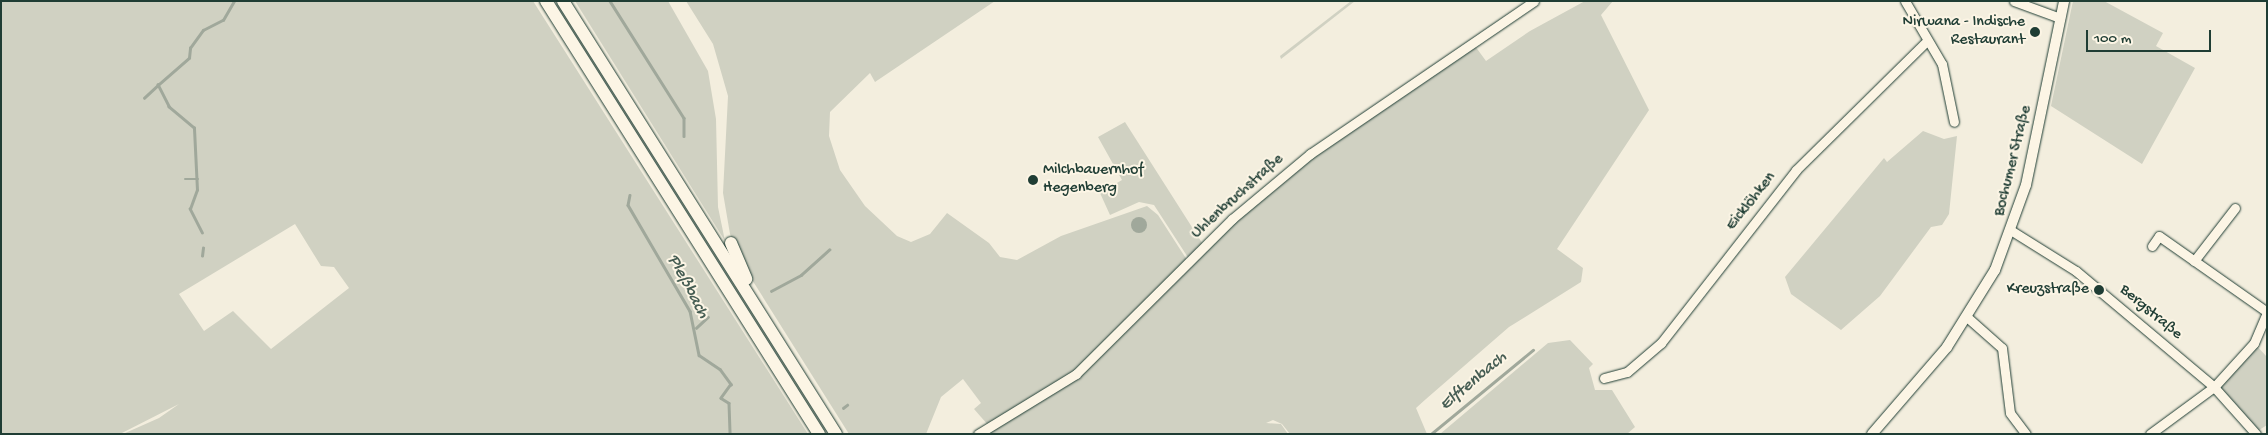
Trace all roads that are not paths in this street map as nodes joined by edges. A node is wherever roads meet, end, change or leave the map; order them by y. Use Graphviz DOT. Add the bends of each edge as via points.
graph roads {
  1 [pos="546,1"];
  2 [pos="563,1"];
  3 [pos="1534,1"];
  4 [pos="1905,1"];
  5 [pos="2014,1"];
  6 [pos="2064,1"];
  7 [pos="2060,18"];
  8 [pos="1927,42"];
  9 [pos="1954,122"];
  10 [pos="2235,208"];
  11 [pos="2012,231"];
  12 [pos="731,243"];
  13 [pos="2152,246"];
  14 [pos="2194,261"];
  15 [pos="756,305"];
  16 [pos="2267,312"];
  17 [pos="1968,318"];
  18 [pos="1604,378"];
  19 [pos="2214,387"];
  20 [pos="819,434"];
  21 [pos="836,434"];
  22 [pos="978,434"];
  23 [pos="1872,434"];
  24 [pos="2026,434"];
  25 [pos="2150,434"];
  26 [pos="2256,434"];
  1 -- 20 [label="highway"];
  2 -- 15 [label="highway"];
  3 -- 22 [label="street, Uhlenbruchstraße" via="1304,159 1232,220 1076,374"];
  4 -- 8 [label="street"];
  5 -- 7 [label="street"];
  6 -- 7 [label="main road, Bochumer Straße"];
  7 -- 11 [label="main road, Bochumer Straße" via="2032,160"];
  8 -- 9 [label="street" via="1935,50 1949,85"];
  8 -- 18 [label="street, Eicklöhken" via="1796,170 1662,343 1627,372"];
  10 -- 14 [label="street"];
  11 -- 17 [label="main road, Bochumer Straße"];
  11 -- 19 [label="street, Bergstraße" via="2076,271"];
  12 -- 15 [label="highway"];
  13 -- 14 [label="street" via="2159,236"];
  14 -- 16 [label="street"];
  15 -- 21 [label="highway"];
  16 -- 19 [label="street" via="2254,343"];
  17 -- 23 [label="main road, Bochumer Straße" via="1920,381"];
  17 -- 24 [label="street" via="2005,355 2011,417"];
  19 -- 25 [label="street"];
  19 -- 26 [label="street, Bergstraße"];
}
